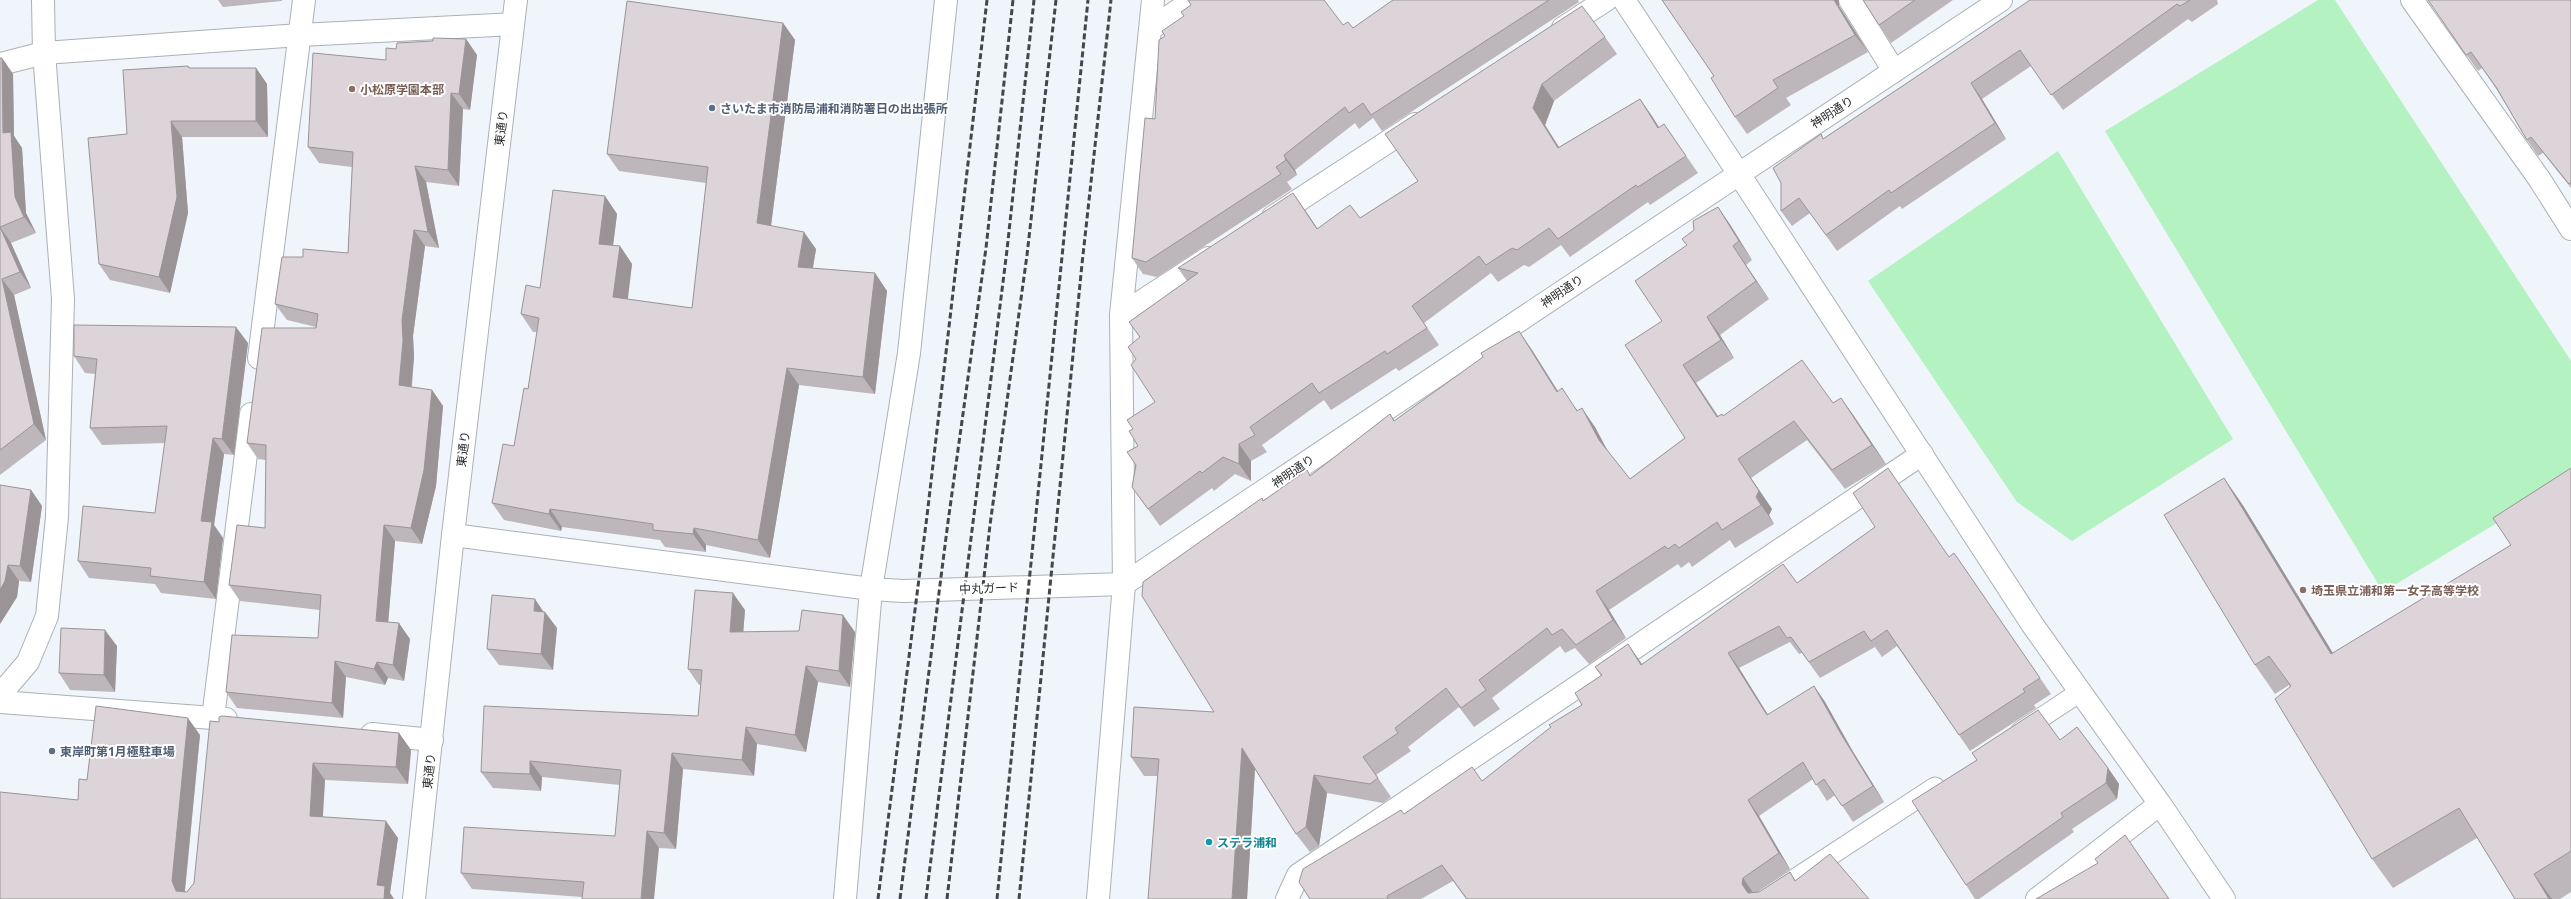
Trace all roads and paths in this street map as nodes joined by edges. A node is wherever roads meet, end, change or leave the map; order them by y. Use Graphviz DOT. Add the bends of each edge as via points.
graph roads {
  1 [pos="43,0"];
  2 [pos="304,0"];
  3 [pos="516,0"];
  4 [pos="946,0"];
  5 [pos="1153,0"];
  6 [pos="1194,0"];
  7 [pos="1606,0"];
  8 [pos="1624,0"];
  9 [pos="1850,0"];
  10 [pos="2001,0"];
  11 [pos="2412,0"];
  12 [pos="513,24"];
  13 [pos="1150,29"];
  14 [pos="300,35"];
  15 [pos="1546,39"];
  16 [pos="44,53"];
  17 [pos="0,64"];
  18 [pos="1894,71"];
  19 [pos="1433,112"];
  20 [pos="1739,174"];
  21 [pos="1254,229"];
  22 [pos="2571,229"];
  23 [pos="1227,246"];
  24 [pos="1121,315"];
  25 [pos="1922,454"];
  26 [pos="453,535"];
  27 [pos="1124,584"];
  28 [pos="871,589"];
  29 [pos="2080,692"];
  30 [pos="0,695"];
  31 [pos="0,702"];
  32 [pos="244,721"];
  33 [pos="212,726"];
  34 [pos="354,732"];
  35 [pos="432,740"];
  36 [pos="2008,740"];
  37 [pos="1948,778"];
  38 [pos="2160,804"];
  39 [pos="414,899"];
  40 [pos="845,899"];
  41 [pos="1098,899"];
  42 [pos="1287,899"];
  43 [pos="1764,899"];
  44 [pos="2038,899"];
  45 [pos="2224,899"];
  1 -- 16 [label="street"];
  2 -- 14 [label="street"];
  3 -- 12 [label="street, 東通り"];
  4 -- 28 [label="street" via="909,353"];
  5 -- 13 [label="street"];
  6 -- 13 [label="street"];
  7 -- 15 [label="street"];
  8 -- 20 [label="street"];
  9 -- 18 [label="street"];
  10 -- 18 [label="street, 神明通り"];
  11 -- 22 [label="street" via="2540,180"];
  12 -- 14 [label="street"];
  12 -- 26 [label="street, 東通り"];
  13 -- 24 [label="street"];
  14 -- 16 [label="street"];
  14 -- 33 [label="street"];
  16 -- 17 [label="street"];
  16 -- 30 [label="street" via="63,299 57,517 47,616 28,662"];
  18 -- 20 [label="street, 神明通り"];
  19 -- 21 [label="street"];
  20 -- 25 [label="street"];
  20 -- 27 [label="street, 神明通り"];
  23 -- 24 [label="street"];
  24 -- 27 [label="street"];
  25 -- 29 [label="street" via="2032,624"];
  25 -- 42 [label="street" via="1298,875"];
  26 -- 28 [label="street, 中丸ガード"];
  26 -- 35 [label="street, 東通り"];
  27 -- 28 [label="street, 中丸ガード" via="903,591"];
  27 -- 41 [label="street"];
  28 -- 40 [label="street"];
  29 -- 36 [label="lane"];
  29 -- 38 [label="street"];
  31 -- 33 [label="street"];
  32 -- 33 [label="street"];
  34 -- 35 [label="street"];
  35 -- 39 [label="street, 東通り"];
  37 -- 43 [label="lane"];
  38 -- 44 [label="street"];
  38 -- 45 [label="street"];
}
